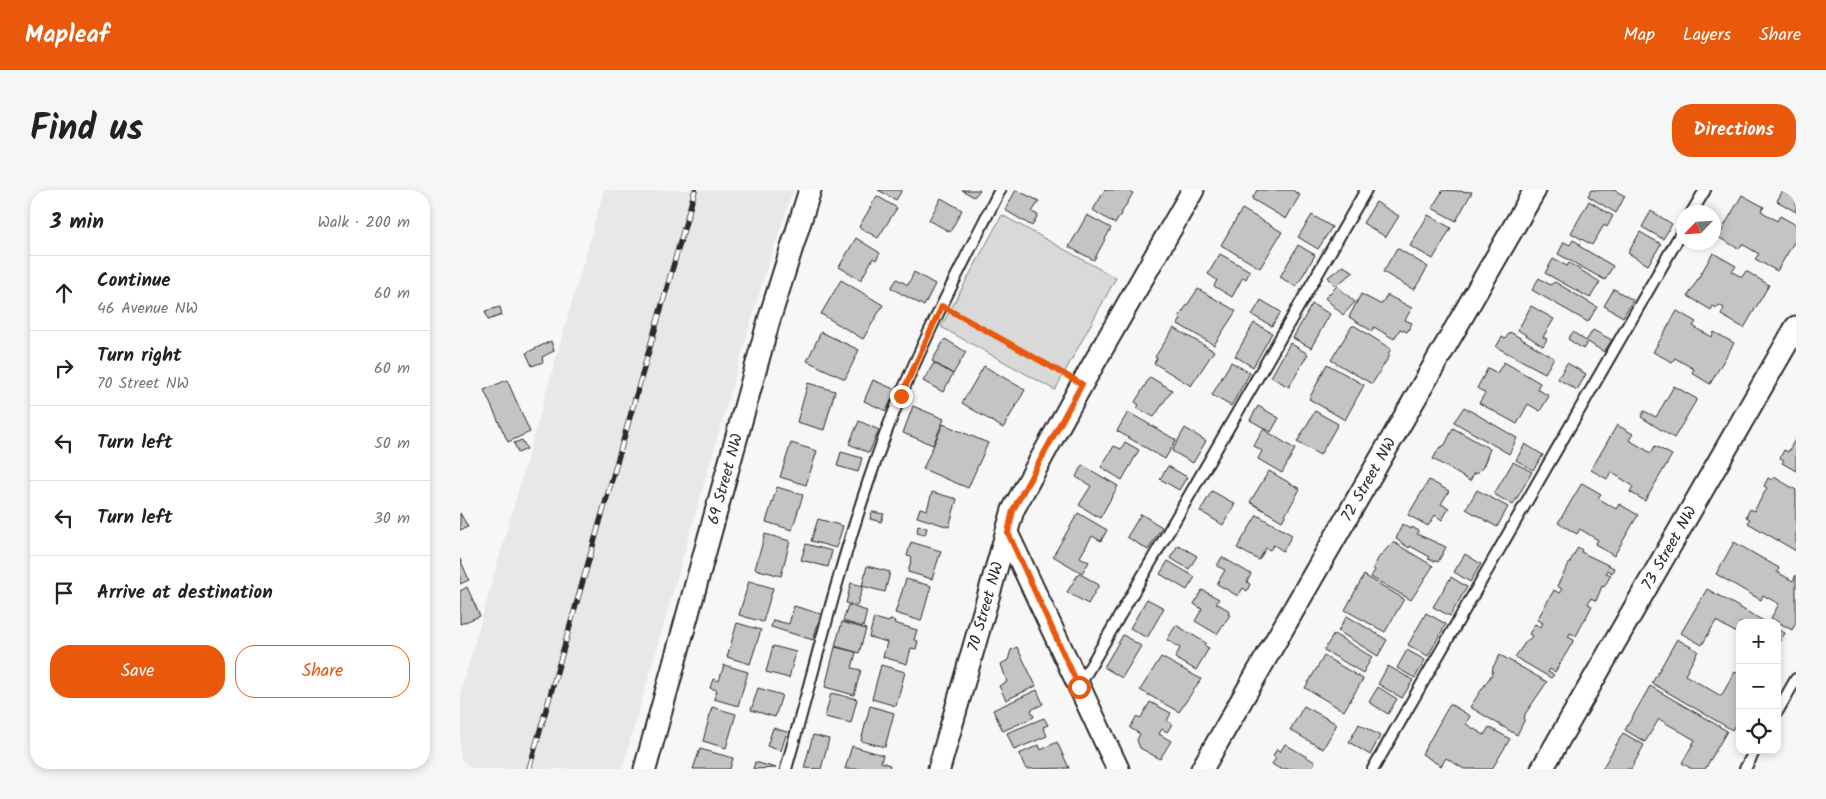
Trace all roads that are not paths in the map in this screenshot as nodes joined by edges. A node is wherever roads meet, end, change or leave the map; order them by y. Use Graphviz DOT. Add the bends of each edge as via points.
graph roads {
  1 [pos="810,190"];
  2 [pos="1000,190"];
  3 [pos="1193,190"];
  4 [pos="1366,190"];
  5 [pos="1534,190"];
  6 [pos="1705,190"];
  7 [pos="1696,205"];
  8 [pos="1676,242"];
  9 [pos="1796,327"];
  10 [pos="1008,533"];
  11 [pos="1796,679"];
  12 [pos="1079,687"];
  13 [pos="1779,709"];
  14 [pos="1753,754"];
  15 [pos="646,769"];
  16 [pos="786,769"];
  17 [pos="939,769"];
  18 [pos="1118,769"];
  19 [pos="1202,769"];
  20 [pos="1373,769"];
  21 [pos="1542,769"];
  22 [pos="1745,769"];
  1 -- 15 [label="street, 69 Street NW" via="769,320"];
  2 -- 16 [label="lane" via="942,306 882,443 859,512"];
  3 -- 10 [label="street, 70 Street NW" via="1013,510"];
  4 -- 12 [label="lane"];
  5 -- 19 [label="street, 72 Street NW"];
  6 -- 7 [label="lane"];
  8 -- 20 [label="lane"];
  9 -- 21 [label="street, 73 Street NW"];
  10 -- 12 [label="street"];
  10 -- 17 [label="street, 70 Street NW"];
  11 -- 13 [label="lane"];
  12 -- 18 [label="street"];
  14 -- 22 [label="lane"];
}
